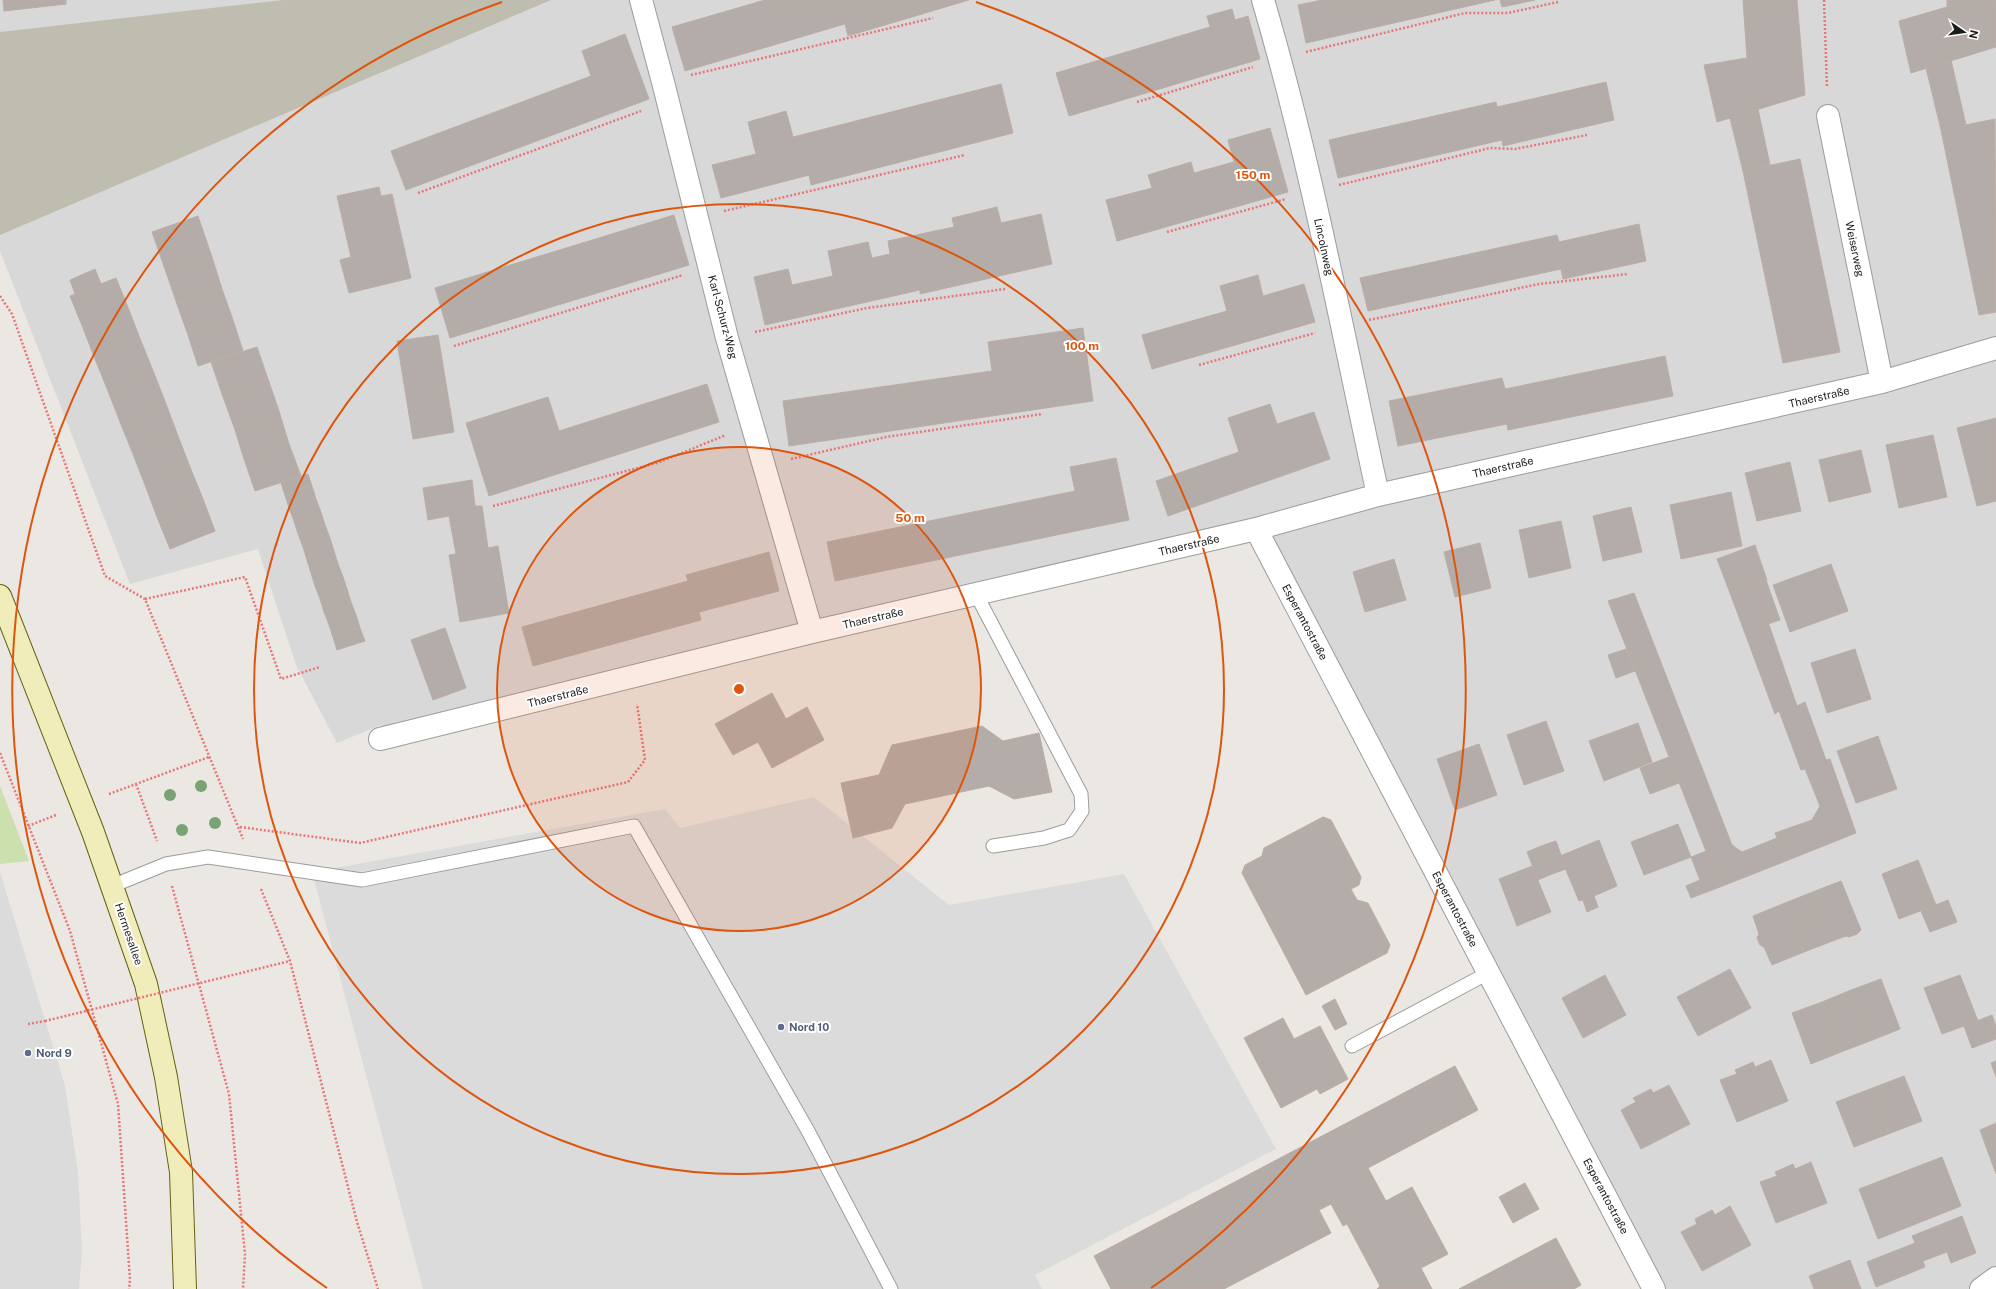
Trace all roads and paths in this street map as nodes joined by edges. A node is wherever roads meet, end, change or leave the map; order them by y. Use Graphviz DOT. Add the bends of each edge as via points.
graph roads {
  1 [pos="641,0"];
  2 [pos="1263,0"];
  3 [pos="1824,0"];
  4 [pos="1558,2"];
  5 [pos="932,18"];
  6 [pos="1280,59"];
  7 [pos="665,91"];
  8 [pos="1137,102"];
  9 [pos="1828,116"];
  10 [pos="1587,135"];
  11 [pos="965,155"];
  12 [pos="1313,192"];
  13 [pos="418,193"];
  14 [pos="696,218"];
  15 [pos="1167,232"];
  16 [pos="710,267"];
  17 [pos="1628,274"];
  18 [pos="1005,289"];
  19 [pos="0,296"];
  20 [pos="1341,326"];
  21 [pos="727,338"];
  22 [pos="454,346"];
  23 [pos="1996,348"];
  24 [pos="1199,364"];
  25 [pos="1882,382"];
  26 [pos="1042,414"];
  27 [pos="752,425"];
  28 [pos="763,465"];
  29 [pos="1378,495"];
  30 [pos="493,506"];
  31 [pos="1256,529"];
  32 [pos="976,594"];
  33 [pos="0,596"];
  34 [pos="145,599"];
  35 [pos="812,632"];
  36 [pos="320,667"];
  37 [pos="634,677"];
  38 [pos="380,739"];
  39 [pos="0,753"];
  40 [pos="209,757"];
  41 [pos="240,827"];
  42 [pos="993,846"];
  43 [pos="251,863"];
  44 [pos="166,864"];
  45 [pos="112,886"];
  46 [pos="290,961"];
  47 [pos="1488,973"];
  48 [pos="28,1024"];
  49 [pos="1352,1046"];
  50 [pos="1996,1278"];
  51 [pos="129,1289"];
  52 [pos="185,1289"];
  53 [pos="243,1289"];
  54 [pos="378,1289"];
  55 [pos="891,1289"];
  56 [pos="1654,1289"];
  57 [pos="1981,1289"];
  1 -- 7 [label="street, Karl-Schurz-Weg"];
  2 -- 6 [label="street, Lincolnweg"];
  3 -- 9 [label="path"];
  4 -- 6 [label="path" via="1508,13 1465,13"];
  5 -- 7 [label="path"];
  6 -- 8 [label="path"];
  6 -- 12 [label="street, Lincolnweg"];
  7 -- 13 [label="path"];
  7 -- 14 [label="street, Karl-Schurz-Weg"];
  9 -- 25 [label="street, Weiserweg"];
  10 -- 12 [label="path" via="1515,149 1490,148"];
  11 -- 14 [label="path"];
  12 -- 15 [label="path"];
  12 -- 20 [label="street, Lincolnweg"];
  14 -- 16 [label="street, Karl-Schurz-Weg"];
  16 -- 21 [label="street, Karl-Schurz-Weg"];
  16 -- 22 [label="path"];
  17 -- 20 [label="path" via="1539,284"];
  18 -- 21 [label="path" via="867,308"];
  19 -- 34 [label="path" via="12,314 105,576"];
  20 -- 24 [label="path"];
  20 -- 29 [label="street, Lincolnweg"];
  21 -- 27 [label="street, Karl-Schurz-Weg"];
  23 -- 25 [label="street, Thaerstraße"];
  25 -- 29 [label="street, Thaerstraße"];
  26 -- 28 [label="path" via="886,437"];
  27 -- 28 [label="street, Karl-Schurz-Weg"];
  27 -- 30 [label="path" via="657,463"];
  28 -- 35 [label="street, Karl-Schurz-Weg"];
  29 -- 31 [label="street, Thaerstraße"];
  31 -- 32 [label="street, Thaerstraße"];
  31 -- 47 [label="street, Esperantostraße"];
  32 -- 35 [label="street, Thaerstraße"];
  32 -- 42 [label="lane" via="1081,794 1082,811 1069,830 1044,838"];
  33 -- 45 [label="main road, Hermesallee"];
  34 -- 36 [label="path" via="245,577 281,679"];
  34 -- 40 [label="path"];
  35 -- 37 [label="street, Thaerstraße"];
  37 -- 38 [label="street, Thaerstraße"];
  37 -- 41 [label="path" via="646,760 628,782 360,843"];
  39 -- 51 [label="path" via="70,931 118,1104"];
  40 -- 41 [label="path"];
  40 -- 44 [label="path" via="136,784"];
  41 -- 43 [label="path"];
  43 -- 44 [label="lane" via="208,857"];
  43 -- 46 [label="path"];
  43 -- 55 [label="lane" via="362,880 634,826 808,1131"];
  44 -- 45 [label="lane"];
  44 -- 53 [label="path" via="229,1094 245,1254"];
  45 -- 52 [label="main road, Hermesallee" via="146,984 166,1077 181,1172"];
  46 -- 48 [label="path, bridge"];
  46 -- 54 [label="path" via="357,1222"];
  47 -- 49 [label="lane"];
  47 -- 56 [label="street, Esperantostraße"];
  50 -- 57 [label="street"];
}
